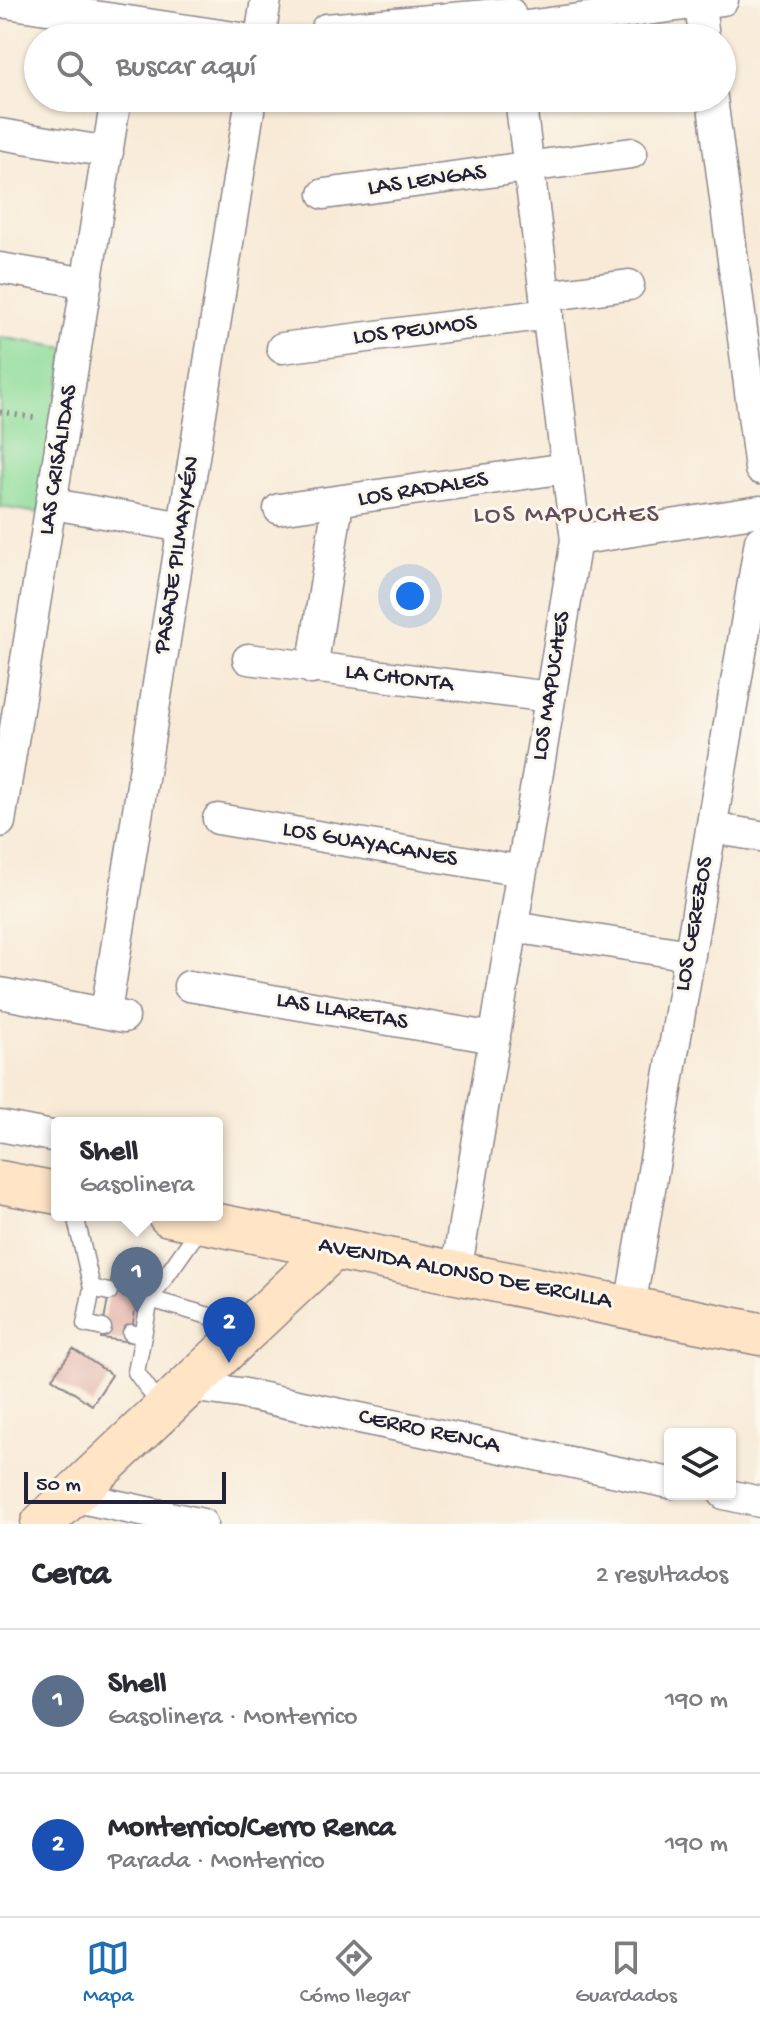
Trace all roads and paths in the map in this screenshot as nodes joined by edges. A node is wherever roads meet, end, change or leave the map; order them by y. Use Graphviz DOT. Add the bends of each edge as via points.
graph roads {
  1 [pos="266,0"];
  2 [pos="0,2"];
  3 [pos="711,2"];
  4 [pos="128,20"];
  5 [pos="510,20"];
  6 [pos="153,24"];
  7 [pos="262,24"];
  8 [pos="428,24"];
  9 [pos="707,24"];
  10 [pos="114,112"];
  11 [pos="249,112"];
  12 [pos="522,112"];
  13 [pos="714,112"];
  14 [pos="0,134"];
  15 [pos="108,152"];
  16 [pos="632,153"];
  17 [pos="529,167"];
  18 [pos="324,194"];
  19 [pos="0,268"];
  20 [pos="87,283"];
  21 [pos="629,285"];
  22 [pos="546,305"];
  23 [pos="282,348"];
  24 [pos="0,412"];
  25 [pos="65,423"];
  26 [pos="567,468"];
  27 [pos="760,469"];
  28 [pos="338,503"];
  29 [pos="53,504"];
  30 [pos="279,509"];
  31 [pos="760,511"];
  32 [pos="183,527"];
  33 [pos="576,540"];
  34 [pos="760,541"];
  35 [pos="14,654"];
  36 [pos="248,659"];
  37 [pos="312,669"];
  38 [pos="550,697"];
  39 [pos="3,783"];
  40 [pos="218,819"];
  41 [pos="0,822"];
  42 [pos="711,828"];
  43 [pos="760,836"];
  44 [pos="522,871"];
  45 [pos="513,927"];
  46 [pos="690,955"];
  47 [pos="189,986"];
  48 [pos="0,993"];
  49 [pos="495,1038"];
  50 [pos="0,1126"];
  51 [pos="51,1136"];
  52 [pos="0,1182"];
  53 [pos="51,1192"];
  54 [pos="76,1221"];
  55 [pos="184,1221"];
  56 [pos="201,1221"];
  57 [pos="334,1248"];
  58 [pos="456,1273"];
  59 [pos="92,1288"];
  60 [pos="109,1292"];
  61 [pos="144,1298"];
  62 [pos="630,1307"];
  63 [pos="103,1328"];
  64 [pos="250,1328"];
  65 [pos="760,1334"];
  66 [pos="176,1398"];
  67 [pos="664,1482"];
  68 [pos="72,1496"];
  69 [pos="736,1497"];
  70 [pos="760,1502"];
  71 [pos="186,1522"];
  72 [pos="42,1524"];
  1 -- 7 [label="street"];
  2 -- 4 [label="street"];
  3 -- 5 [label="street"];
  3 -- 9 [label="street"];
  4 -- 6 [label="street"];
  5 -- 8 [label="street"];
  10 -- 15 [label="street, LAS CRISÁLIDAS"];
  11 -- 32 [label="street, PASAJE PILMAYKÉN"];
  12 -- 17 [label="street, LOS MAPUCHES"];
  13 -- 27 [label="street"];
  14 -- 15 [label="street"];
  15 -- 20 [label="street, LAS CRISÁLIDAS"];
  16 -- 17 [label="street, LAS LENGAS"];
  17 -- 18 [label="street, LAS LENGAS"];
  17 -- 22 [label="street, LOS MAPUCHES"];
  19 -- 20 [label="street"];
  20 -- 25 [label="street, LAS CRISÁLIDAS"];
  21 -- 22 [label="street, LOS PEUMOS"];
  22 -- 23 [label="street, LOS PEUMOS"];
  22 -- 26 [label="street, LOS MAPUCHES"];
  24 -- 25 [label="path"];
  25 -- 29 [label="street, LAS CRISÁLIDAS"];
  26 -- 28 [label="street, LOS RADALES"];
  26 -- 33 [label="street, LOS MAPUCHES"];
  28 -- 30 [label="street, LOS RADALES"];
  28 -- 37 [label="street"];
  29 -- 32 [label="street"];
  29 -- 35 [label="street, LAS CRISÁLIDAS"];
  31 -- 33 [label="street"];
  32 -- 48 [label="street, PASAJE PILMAYKÉN" via="115,1015"];
  33 -- 38 [label="street, LOS MAPUCHES"];
  34 -- 42 [label="street, LOS CEREZOS"];
  35 -- 39 [label="street, LAS CRISÁLIDAS"];
  36 -- 37 [label="street, LA CHONTA"];
  37 -- 38 [label="street, LA CHONTA"];
  38 -- 44 [label="street, LOS MAPUCHES"];
  39 -- 41 [label="street, LAS CRISÁLIDAS"];
  40 -- 44 [label="street, LOS GUAYACANES"];
  42 -- 43 [label="street"];
  42 -- 46 [label="street, LOS CEREZOS"];
  44 -- 45 [label="street, LOS MAPUCHES"];
  45 -- 46 [label="street"];
  45 -- 49 [label="street, LOS MAPUCHES"];
  46 -- 62 [label="street, LOS CEREZOS"];
  47 -- 49 [label="street, LAS LLARETAS"];
  49 -- 58 [label="street, LOS MAPUCHES"];
  50 -- 51 [label="street"];
  52 -- 53 [label="main road"];
  54 -- 59 [label="lane"];
  55 -- 61 [label="lane"];
  56 -- 57 [label="main road, AVENIDA ALONSO DE ERCILLA"];
  57 -- 58 [label="main road, AVENIDA ALONSO DE ERCILLA"];
  57 -- 64 [label="main road"];
  58 -- 62 [label="main road, AVENIDA ALONSO DE ERCILLA"];
  59 -- 60 [label="lane"];
  59 -- 63 [label="lane" via="85,1324"];
  61 -- 64 [label="lane"];
  61 -- 66 [label="lane" via="136,1372"];
  62 -- 65 [label="main road, AVENIDA ALONSO DE ERCILLA"];
  64 -- 66 [label="main road"];
  66 -- 67 [label="street, CERRO RENCA" via="240,1393"];
  66 -- 68 [label="main road"];
  68 -- 71 [label="street"];
  68 -- 72 [label="main road"];
  69 -- 70 [label="street"];
}
